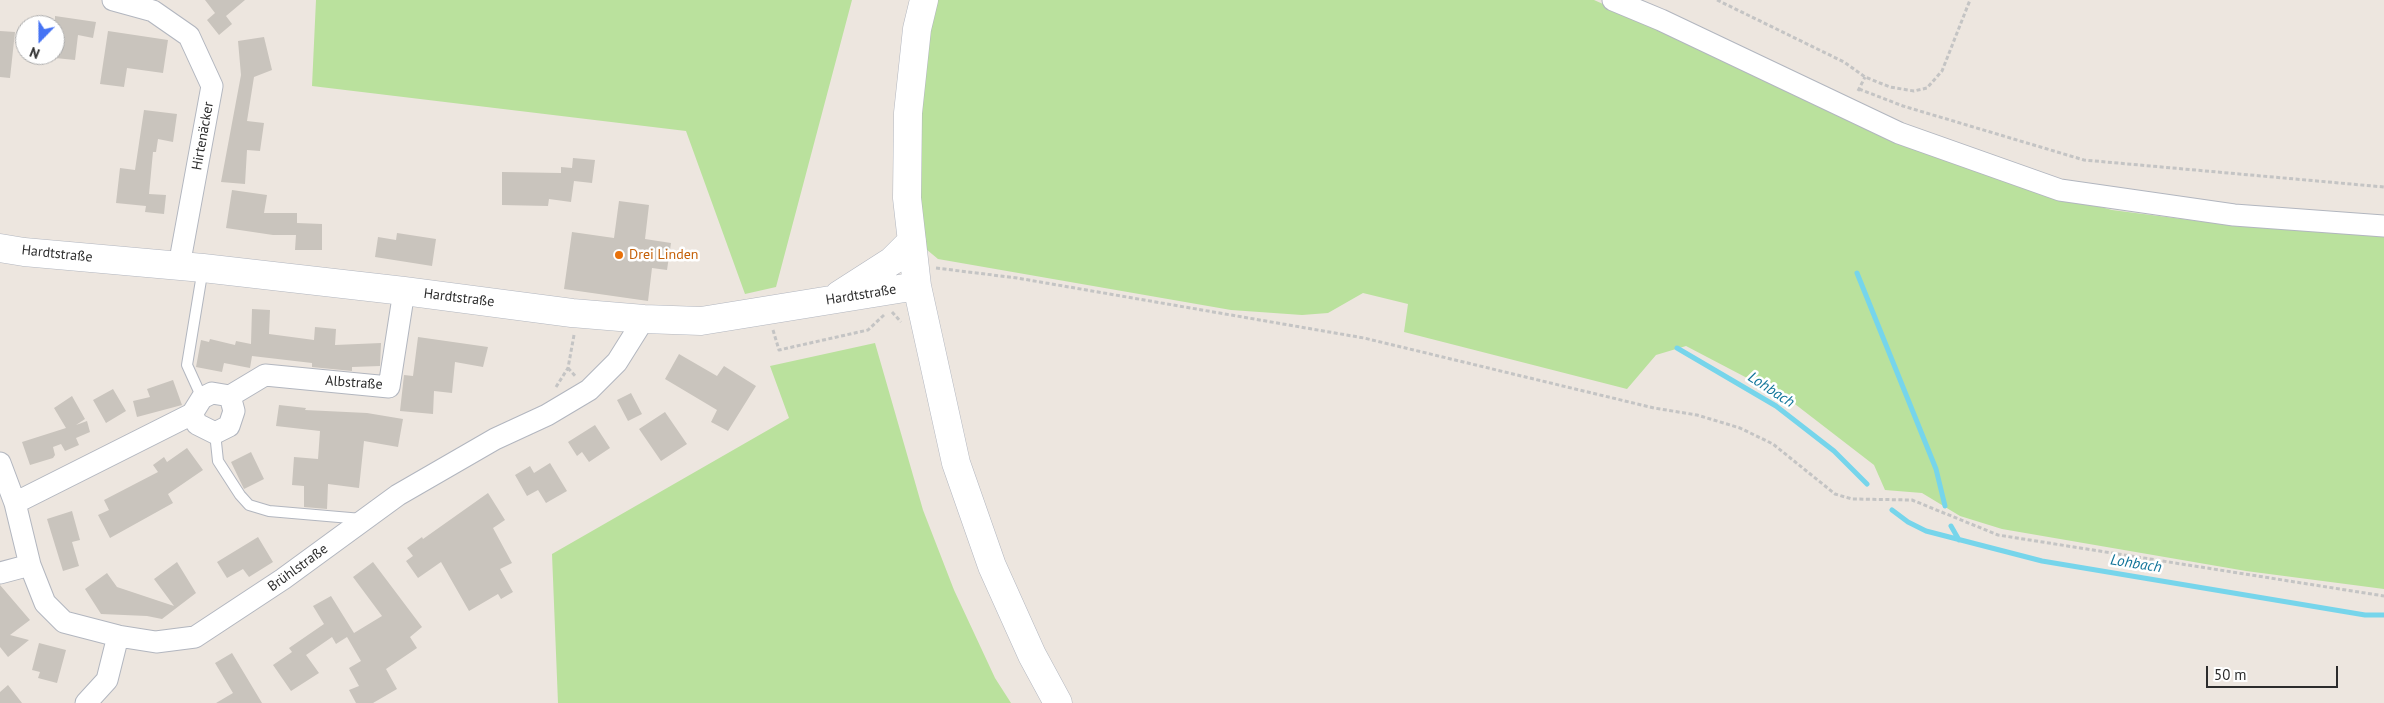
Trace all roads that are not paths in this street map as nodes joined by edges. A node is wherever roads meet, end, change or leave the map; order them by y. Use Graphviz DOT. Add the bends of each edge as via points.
graph roads {
  1 [pos="113,0"];
  2 [pos="924,0"];
  3 [pos="1613,0"];
  4 [pos="2384,226"];
  5 [pos="912,241"];
  6 [pos="0,248"];
  7 [pos="191,267"];
  8 [pos="916,279"];
  9 [pos="404,291"];
  10 [pos="832,300"];
  11 [pos="644,319"];
  12 [pos="230,396"];
  13 [pos="197,406"];
  14 [pos="215,433"];
  15 [pos="0,462"];
  16 [pos="14,503"];
  17 [pos="364,519"];
  18 [pos="30,565"];
  19 [pos="0,573"];
  20 [pos="118,636"];
  21 [pos="86,703"];
  22 [pos="1058,703"];
  1 -- 7 [label="street, Hirtenäcker" via="153,11 189,36 212,86"];
  2 -- 5 [label="street" via="917,29 908,113 907,198"];
  3 -- 4 [label="street" via="1899,133 2060,190 2234,215"];
  5 -- 8 [label="street"];
  5 -- 10 [label="street" via="892,261"];
  6 -- 7 [label="street, Hardtstraße"];
  7 -- 9 [label="street, Hardtstraße"];
  7 -- 13 [label="lane" via="187,365"];
  8 -- 10 [label="street, Hardtstraße"];
  8 -- 22 [label="street" via="956,463 992,566 1032,655"];
  9 -- 11 [label="street, Hardtstraße"];
  9 -- 12 [label="street, Albstraße" via="389,387 265,375"];
  10 -- 11 [label="street, Hardtstraße" via="701,321"];
  11 -- 17 [label="street, Brühlstraße" via="617,362 589,390 547,415 487,443 398,495"];
  12 -- 13 [label="street" via="212,393"];
  12 -- 14 [label="street" via="234,411 230,426"];
  13 -- 14 [label="street" via="197,424"];
  13 -- 16 [label="street"];
  14 -- 17 [label="lane" via="218,461 249,505 269,511"];
  15 -- 16 [label="street, Brühlstraße"];
  16 -- 18 [label="street, Brühlstraße"];
  17 -- 20 [label="street, Brühlstraße" via="283,580 195,637 156,642"];
  18 -- 19 [label="street"];
  18 -- 20 [label="street, Brühlstraße" via="44,603 64,622"];
  20 -- 21 [label="street" via="107,680"];
}
